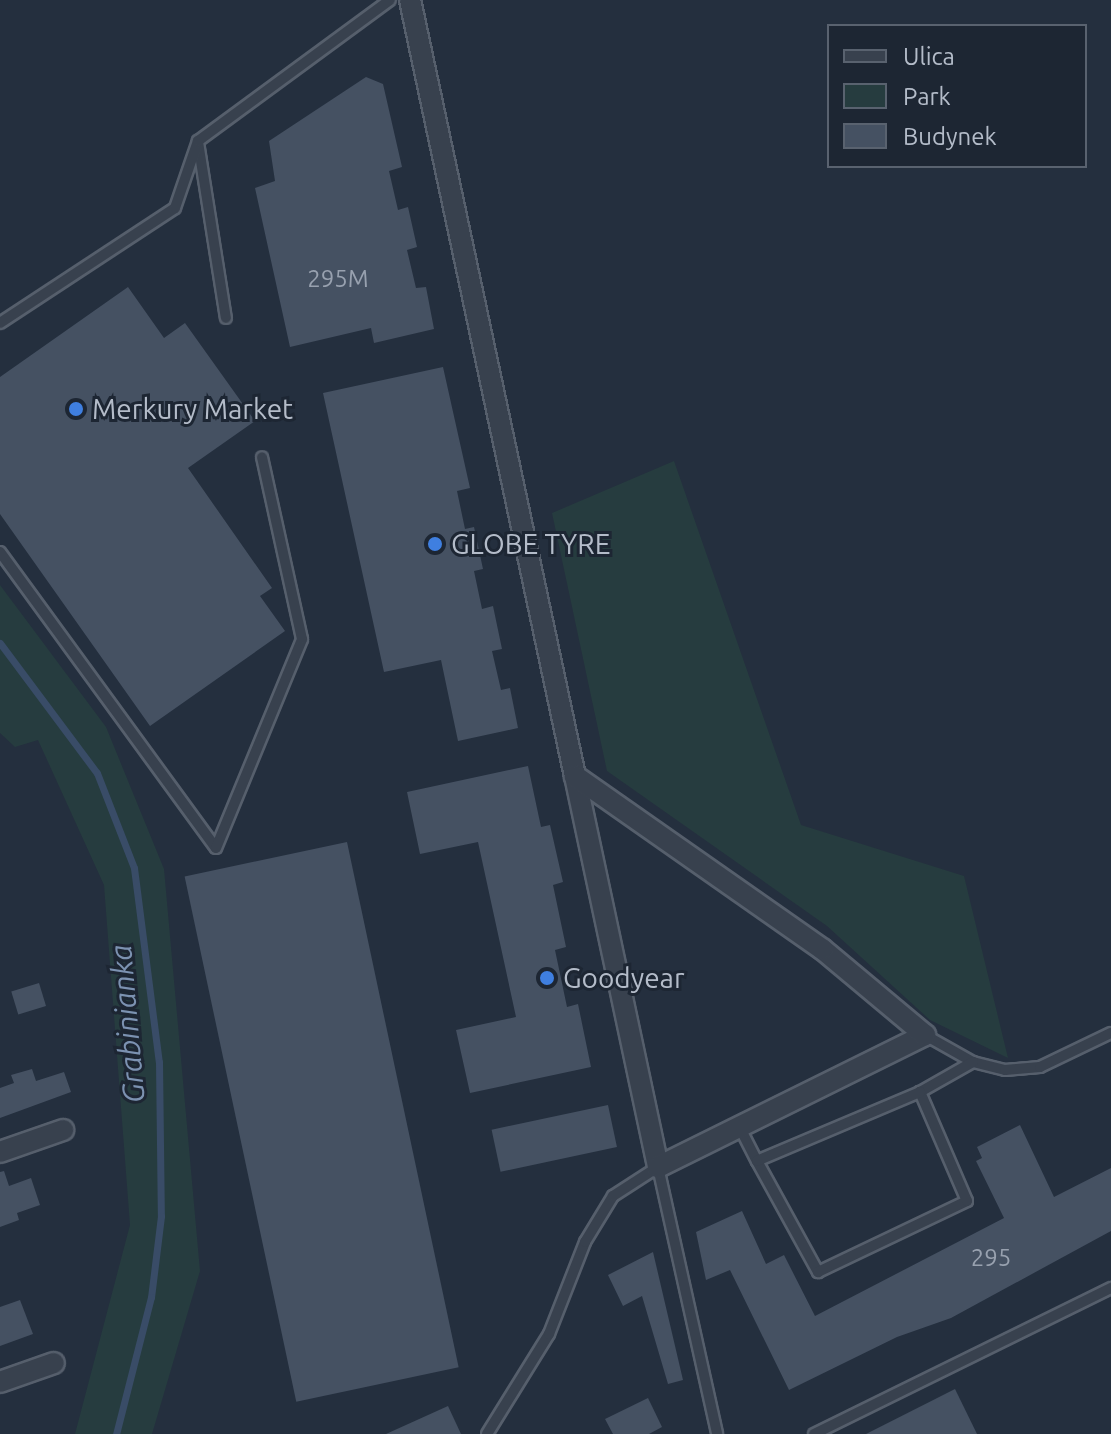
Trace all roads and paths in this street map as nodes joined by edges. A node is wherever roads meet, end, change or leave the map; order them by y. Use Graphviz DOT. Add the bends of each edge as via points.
graph roads {
  1 [pos="390,0"];
  2 [pos="410,0"];
  3 [pos="198,141"];
  4 [pos="226,318"];
  5 [pos="0,323"];
  6 [pos="262,457"];
  7 [pos="0,552"];
  8 [pos="575,776"];
  9 [pos="1111,1033"];
  10 [pos="925,1035"];
  11 [pos="973,1062"];
  12 [pos="920,1092"];
  13 [pos="740,1128"];
  14 [pos="63,1130"];
  15 [pos="0,1152"];
  16 [pos="757,1161"];
  17 [pos="658,1167"];
  18 [pos="1111,1288"];
  19 [pos="54,1363"];
  20 [pos="0,1382"];
  21 [pos="487,1434"];
  22 [pos="717,1434"];
  23 [pos="814,1434"];
  1 -- 3 [label="lane"];
  2 -- 8 [label="street"];
  3 -- 4 [label="lane"];
  3 -- 5 [label="lane" via="175,208"];
  6 -- 7 [label="lane" via="302,639 216,848"];
  8 -- 10 [label="street" via="822,949"];
  8 -- 17 [label="street"];
  9 -- 11 [label="lane" via="1040,1067 1005,1070"];
  10 -- 11 [label="lane"];
  10 -- 13 [label="street"];
  11 -- 12 [label="lane"];
  12 -- 16 [label="lane"];
  12 -- 16 [label="lane" via="967,1201 818,1272"];
  13 -- 16 [label="lane"];
  13 -- 17 [label="street"];
  14 -- 15 [label="street"];
  17 -- 21 [label="lane" via="613,1196 585,1242 549,1334"];
  17 -- 22 [label="lane"];
  18 -- 23 [label="lane"];
  19 -- 20 [label="street"];
}
